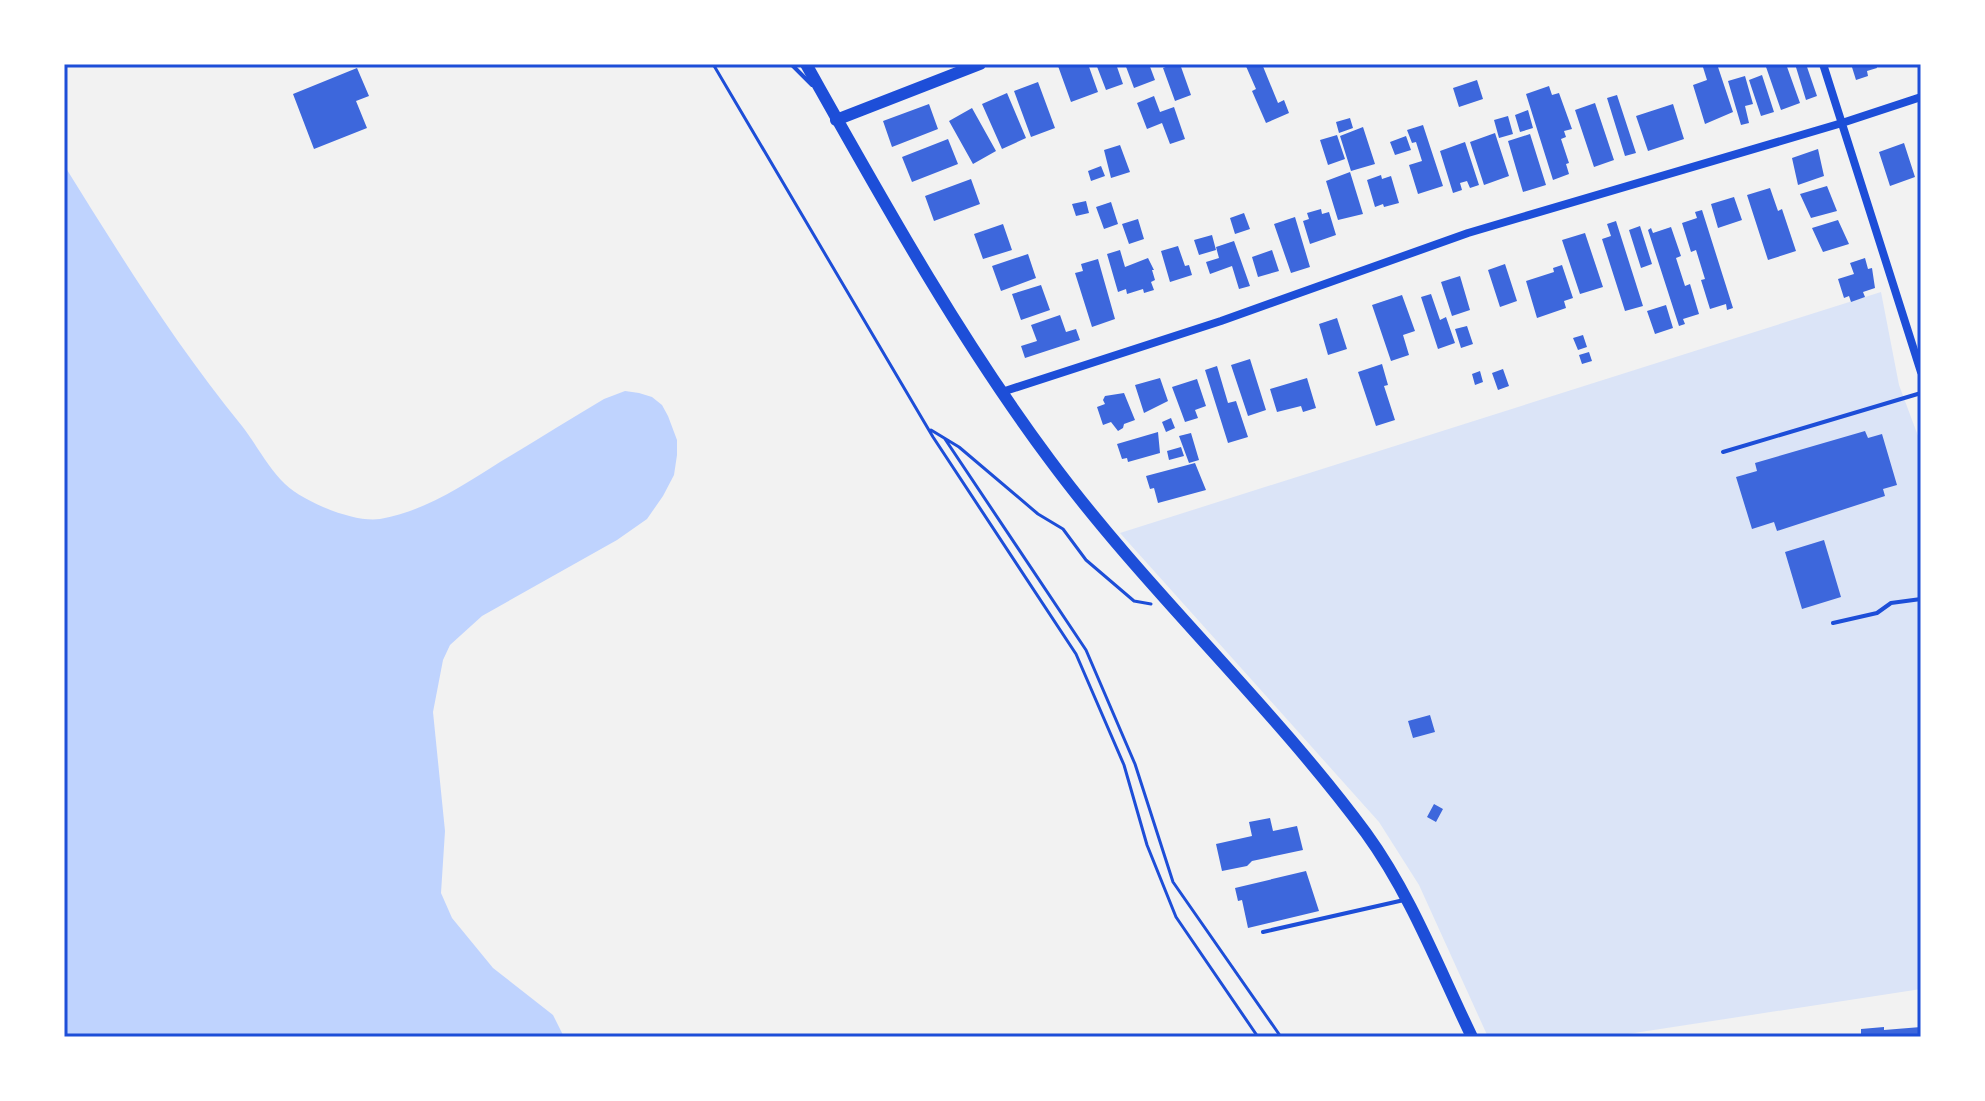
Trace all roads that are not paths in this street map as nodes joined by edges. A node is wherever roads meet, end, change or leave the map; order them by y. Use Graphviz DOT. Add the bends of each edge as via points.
graph roads {
  1 [pos="791,64"];
  2 [pos="806,64"];
  3 [pos="980,64"];
  4 [pos="1823,64"];
  5 [pos="1921,97"];
  6 [pos="825,98"];
  7 [pos="836,120"];
  8 [pos="1842,123"];
  9 [pos="1921,372"];
  10 [pos="1002,392"];
  11 [pos="1921,393"];
  12 [pos="1723,452"];
  13 [pos="1921,599"];
  14 [pos="1833,623"];
  15 [pos="1407,899"];
  16 [pos="1263,932"];
  17 [pos="1472,1037"];
  1 -- 6 [label="lane"];
  2 -- 6 [label="main road"];
  3 -- 7 [label="main road"];
  4 -- 8 [label="street"];
  5 -- 8 [label="street"];
  6 -- 7 [label="main road"];
  7 -- 10 [label="main road"];
  8 -- 9 [label="street"];
  8 -- 10 [label="street" via="1468,233"];
  10 -- 15 [label="main road" via="1120,550 1324,779"];
  11 -- 12 [label="lane"];
  13 -- 14 [label="lane" via="1891,603 1877,613"];
  15 -- 16 [label="lane"];
  15 -- 17 [label="main road"];
}
